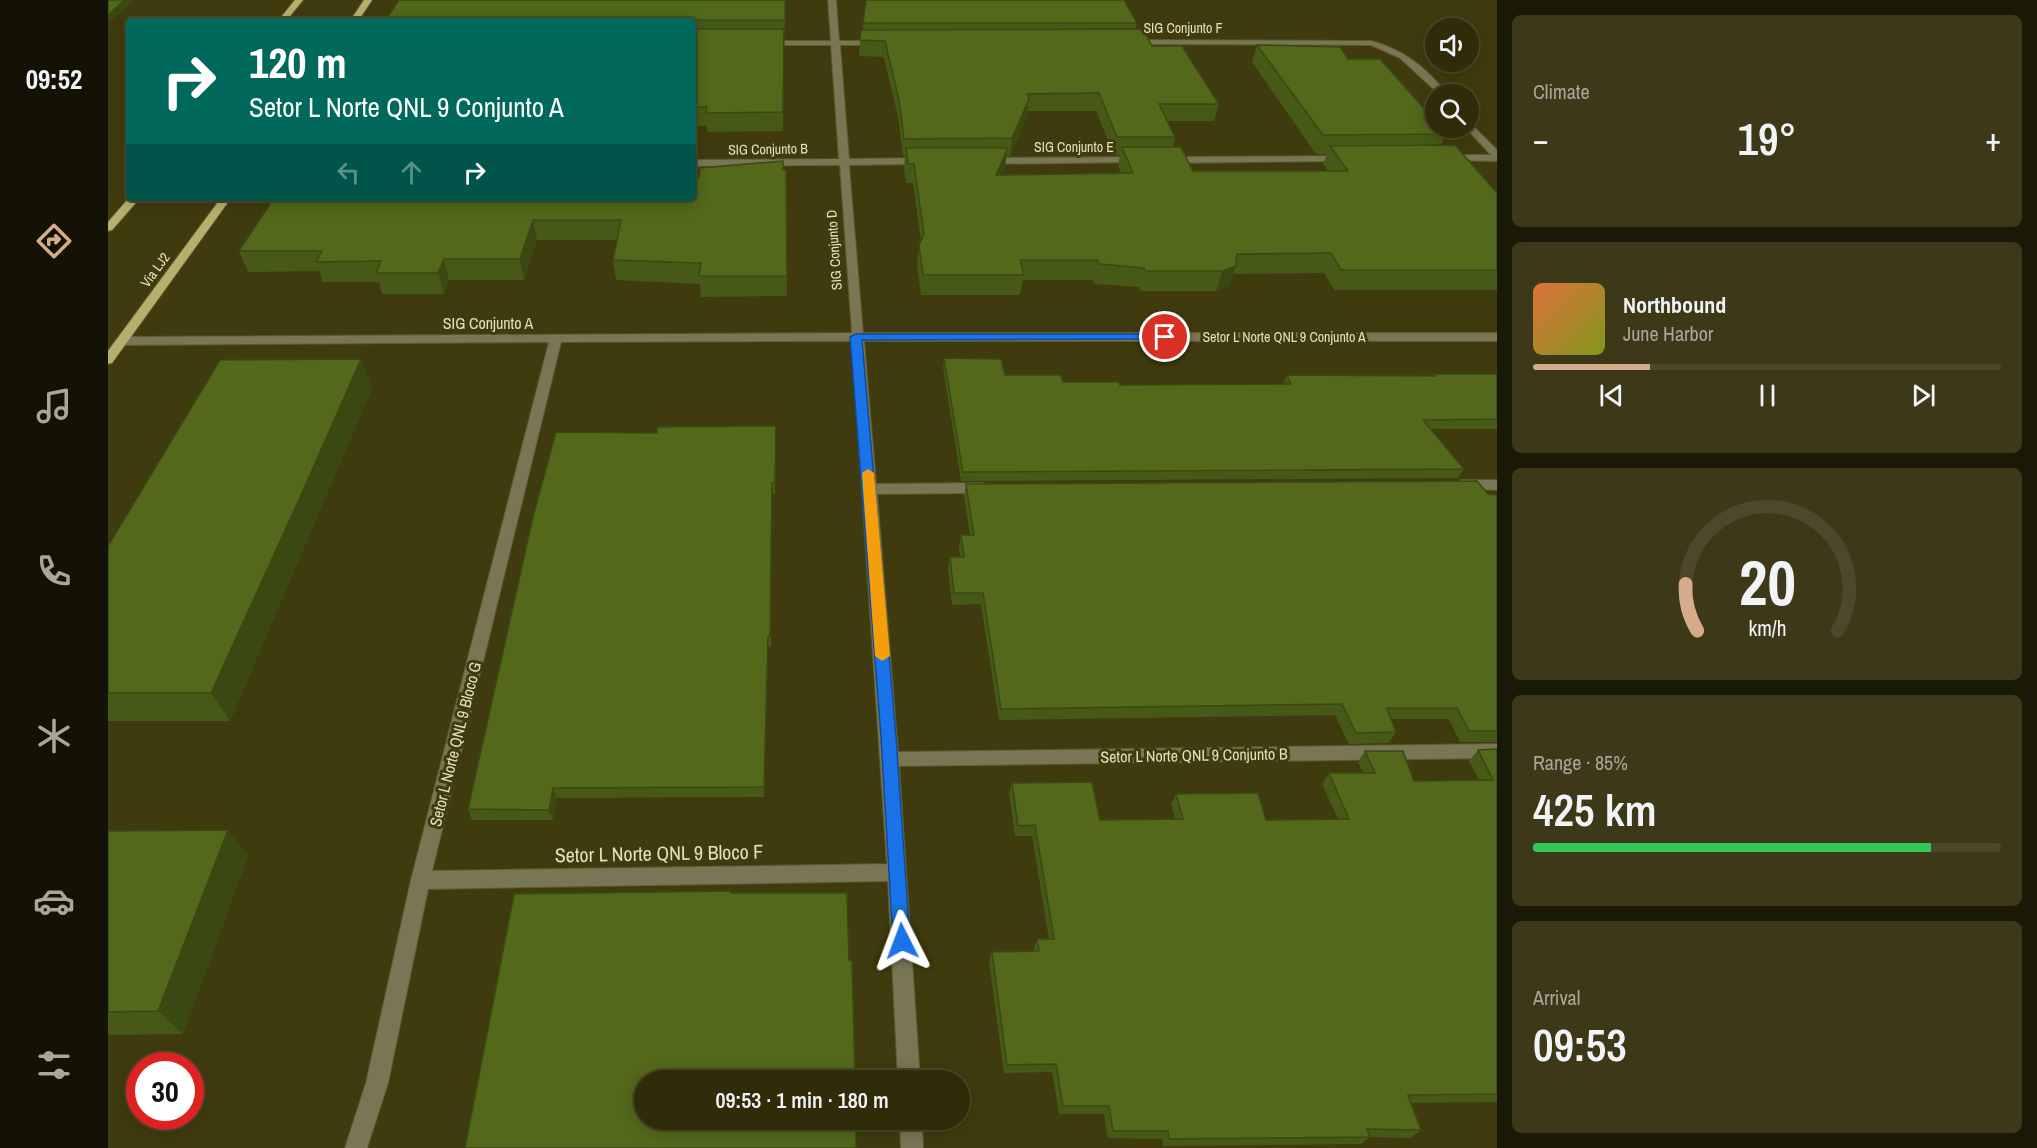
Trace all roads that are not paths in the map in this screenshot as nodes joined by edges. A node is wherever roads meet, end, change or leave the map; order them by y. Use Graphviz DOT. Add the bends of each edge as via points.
graph roads {
  1 [pos="299,0"];
  2 [pos="368,0"];
  3 [pos="832,0"];
  4 [pos="284,18"];
  5 [pos="356,18"];
  6 [pos="1123,42"];
  7 [pos="752,43"];
  8 [pos="835,43"];
  9 [pos="895,43"];
  10 [pos="1434,84"];
  11 [pos="1479,137"];
  12 [pos="1497,157"];
  13 [pos="1437,158"];
  14 [pos="1354,159"];
  15 [pos="938,161"];
  16 [pos="973,161"];
  17 [pos="842,162"];
  18 [pos="696,163"];
  19 [pos="132,201"];
  20 [pos="224,201"];
  21 [pos="108,228"];
  22 [pos="856,337"];
  23 [pos="1497,337"];
  24 [pos="556,340"];
  25 [pos="121,341"];
  26 [pos="108,360"];
  27 [pos="1450,485"];
  28 [pos="1497,485"];
  29 [pos="1000,488"];
  30 [pos="870,489"];
  31 [pos="1497,751"];
  32 [pos="890,759"];
  33 [pos="898,872"];
  34 [pos="420,880"];
  35 [pos="908,1070"];
  36 [pos="911,1130"];
  37 [pos="356,1148"];
  38 [pos="912,1148"];
  1 -- 4 [label="main road"];
  2 -- 5 [label="main road"];
  3 -- 8 [label="street"];
  6 -- 10 [label="street, SIG Conjunto F" via="1350,41 1387,46 1402,53"];
  7 -- 8 [label="street"];
  8 -- 9 [label="street"];
  8 -- 17 [label="street"];
  11 -- 12 [label="street"];
  12 -- 13 [label="street"];
  14 -- 16 [label="street, SIG Conjunto E"];
  15 -- 17 [label="street"];
  17 -- 18 [label="street, SIG Conjunto B"];
  17 -- 22 [label="street, SIG Conjunto D"];
  19 -- 21 [label="main road"];
  20 -- 25 [label="main road, Via LJ2"];
  22 -- 23 [label="street, Setor L Norte QNL 9 Conjunto A"];
  22 -- 24 [label="street, SIG Conjunto A"];
  22 -- 30 [label="street"];
  24 -- 25 [label="street, SIG Conjunto A"];
  24 -- 34 [label="street, Setor L Norte QNL 9 Bloco G"];
  25 -- 26 [label="main road, Via LJ2"];
  27 -- 28 [label="street"];
  29 -- 30 [label="street"];
  30 -- 32 [label="street"];
  31 -- 32 [label="street, Setor L Norte QNL 9 Conjunto B"];
  32 -- 33 [label="street"];
  33 -- 34 [label="street, Setor L Norte QNL 9 Bloco F"];
  33 -- 35 [label="street"];
  34 -- 37 [label="street, Setor L Norte QNL 9 Bloco G" via="377,1083"];
  36 -- 38 [label="street"];
}
